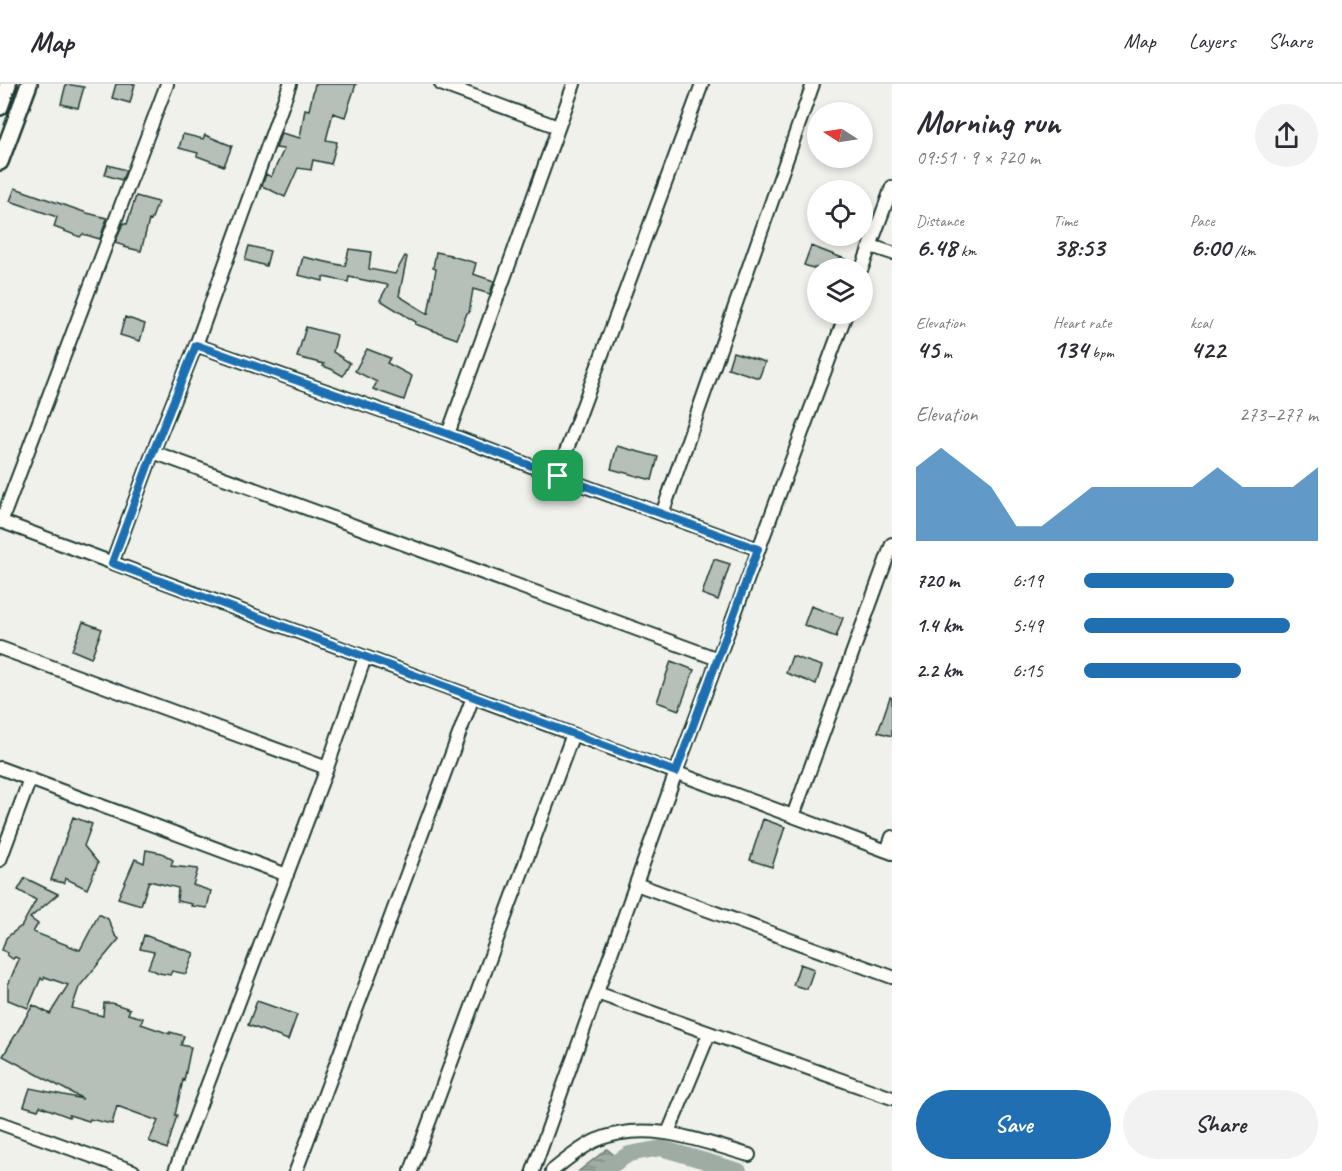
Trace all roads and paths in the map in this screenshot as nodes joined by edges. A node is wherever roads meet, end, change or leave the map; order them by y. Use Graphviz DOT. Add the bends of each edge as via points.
graph roads {
  1 [pos="9,84"];
  2 [pos="29,84"];
  3 [pos="167,84"];
  4 [pos="290,84"];
  5 [pos="441,84"];
  6 [pos="574,84"];
  7 [pos="702,84"];
  8 [pos="813,84"];
  9 [pos="0,107"];
  10 [pos="558,127"];
  11 [pos="0,162"];
  12 [pos="892,187"];
  13 [pos="873,240"];
  14 [pos="871,246"];
  15 [pos="892,253"];
  16 [pos="866,258"];
  17 [pos="842,324"];
  18 [pos="196,345"];
  19 [pos="448,434"];
  20 [pos="153,452"];
  21 [pos="558,476"];
  22 [pos="662,514"];
  23 [pos="1,521"];
  24 [pos="892,544"];
  25 [pos="758,549"];
  26 [pos="112,563"];
  27 [pos="0,648"];
  28 [pos="365,657"];
  29 [pos="718,659"];
  30 [pos="473,697"];
  31 [pos="573,734"];
  32 [pos="0,768"];
  33 [pos="327,768"];
  34 [pos="676,772"];
  35 [pos="30,779"];
  36 [pos="793,816"];
  37 [pos="892,837"];
  38 [pos="890,852"];
  39 [pos="0,860"];
  40 [pos="287,875"];
  41 [pos="636,884"];
  42 [pos="892,977"];
  43 [pos="597,993"];
  44 [pos="709,1034"];
  45 [pos="892,1098"];
  46 [pos="0,1123"];
  47 [pos="668,1132"];
  48 [pos="749,1155"];
  49 [pos="133,1171"];
  50 [pos="175,1171"];
  51 [pos="296,1171"];
  52 [pos="411,1171"];
  53 [pos="532,1171"];
  54 [pos="552,1171"];
  1 -- 9 [label="street"];
  2 -- 11 [label="street"];
  3 -- 23 [label="street"];
  4 -- 18 [label="street"];
  5 -- 10 [label="street"];
  6 -- 10 [label="street"];
  7 -- 21 [label="street"];
  8 -- 22 [label="street"];
  10 -- 19 [label="street"];
  12 -- 13 [label="street"];
  14 -- 15 [label="street"];
  14 -- 16 [label="street"];
  17 -- 25 [label="street"];
  18 -- 19 [label="street"];
  18 -- 20 [label="street"];
  19 -- 21 [label="street"];
  20 -- 26 [label="street"];
  20 -- 29 [label="street"];
  21 -- 22 [label="street"];
  22 -- 25 [label="street"];
  23 -- 26 [label="street"];
  24 -- 36 [label="street"];
  25 -- 29 [label="street"];
  26 -- 28 [label="street"];
  27 -- 33 [label="street"];
  28 -- 30 [label="street"];
  28 -- 33 [label="street"];
  29 -- 34 [label="street"];
  30 -- 31 [label="street"];
  30 -- 51 [label="street"];
  31 -- 34 [label="street"];
  31 -- 52 [label="street"];
  32 -- 35 [label="street"];
  33 -- 40 [label="street"];
  34 -- 36 [label="street"];
  34 -- 41 [label="street"];
  35 -- 39 [label="street"];
  35 -- 40 [label="street"];
  36 -- 38 [label="street"];
  37 -- 38 [label="street"];
  40 -- 50 [label="street"];
  41 -- 42 [label="street"];
  41 -- 43 [label="street"];
  43 -- 44 [label="street"];
  43 -- 53 [label="street"];
  44 -- 45 [label="street"];
  44 -- 47 [label="street"];
  46 -- 49 [label="street"];
  47 -- 48 [label="street"];
  47 -- 54 [label="street" via="632,1132 595,1141"];
}
